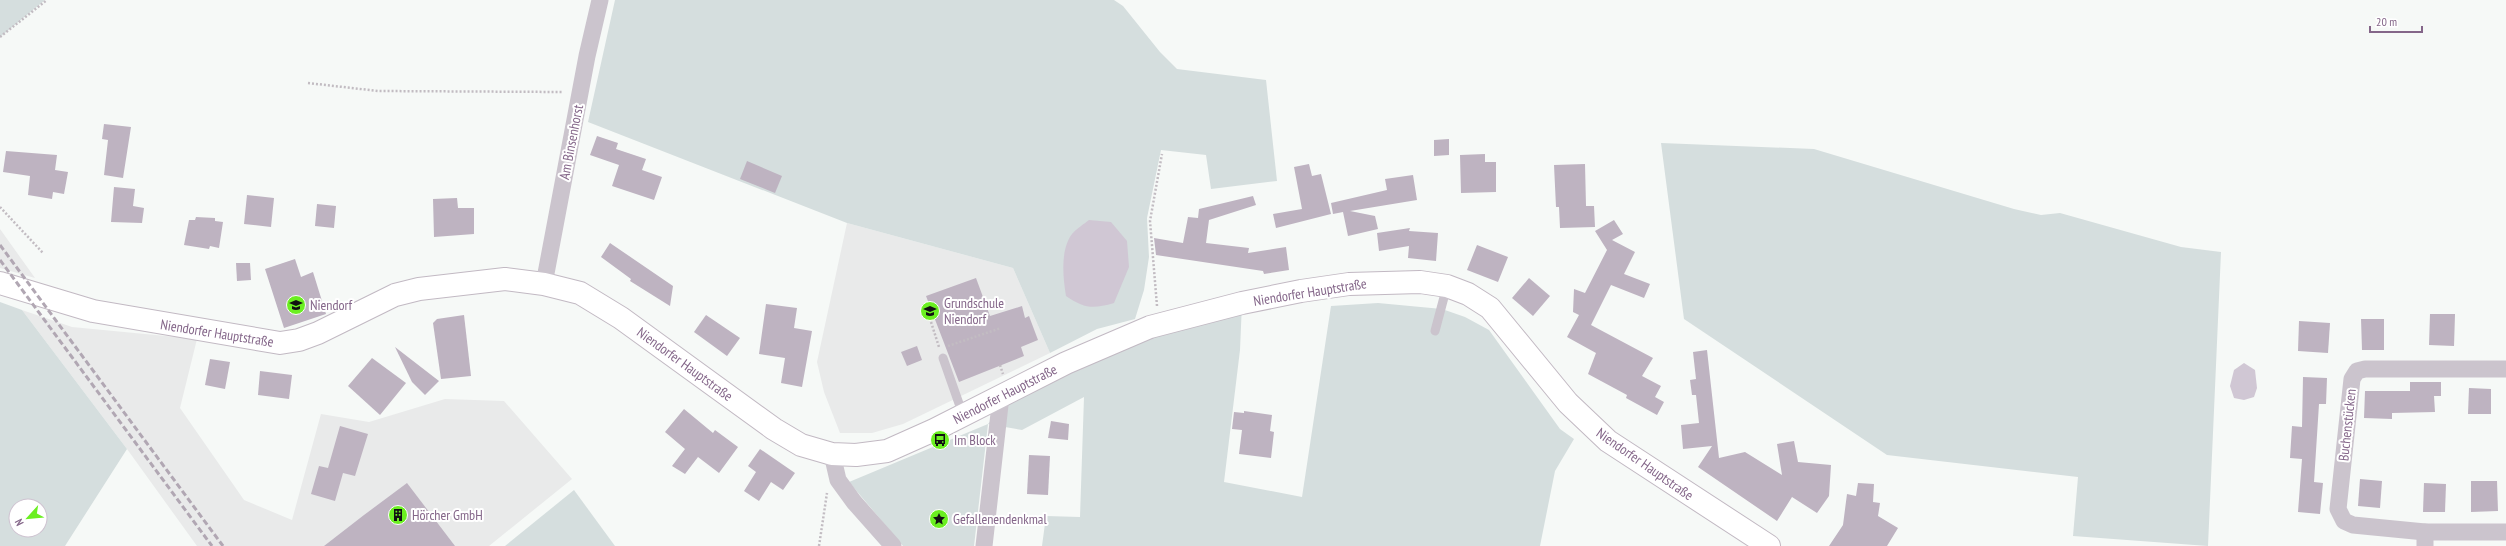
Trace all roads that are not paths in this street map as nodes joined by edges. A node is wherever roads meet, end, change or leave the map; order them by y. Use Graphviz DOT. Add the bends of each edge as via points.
graph roads {
  1 [pos="600,0"];
  2 [pos="0,283"];
  3 [pos="544,284"];
  4 [pos="1447,286"];
  5 [pos="1435,331"];
  6 [pos="941,353"];
  7 [pos="2506,369"];
  8 [pos="1001,396"];
  9 [pos="964,415"];
  10 [pos="832,454"];
  11 [pos="2506,532"];
  12 [pos="2425,539"];
  13 [pos="893,546"];
  14 [pos="984,546"];
  15 [pos="1769,546"];
  1 -- 3 [label="street, Am Binsenhorst"];
  2 -- 3 [label="main road, Niendorfer Hauptstraße" via="93,311 280,343 318,333 395,294 505,279"];
  3 -- 10 [label="main road, Niendorfer Hauptstraße" via="580,293 621,318 774,429 801,445"];
  4 -- 5 [label="lane"];
  4 -- 8 [label="main road, Niendorfer Hauptstraße" via="1396,282 1349,284 1269,297 1159,325 1073,360"];
  4 -- 15 [label="main road, Niendorfer Hauptstraße" via="1468,294 1490,308 1568,403 1608,441"];
  6 -- 9 [label="lane"];
  7 -- 12 [label="street, Buchenstücken" via="2365,369 2356,371 2352,379 2338,509 2344,521"];
  8 -- 9 [label="main road, Niendorfer Hauptstraße"];
  8 -- 14 [label="street"];
  9 -- 10 [label="main road, Niendorfer Hauptstraße" via="886,451 856,455"];
  10 -- 13 [label="street" via="838,480"];
  11 -- 12 [label="street, Buchenstücken"];
}
